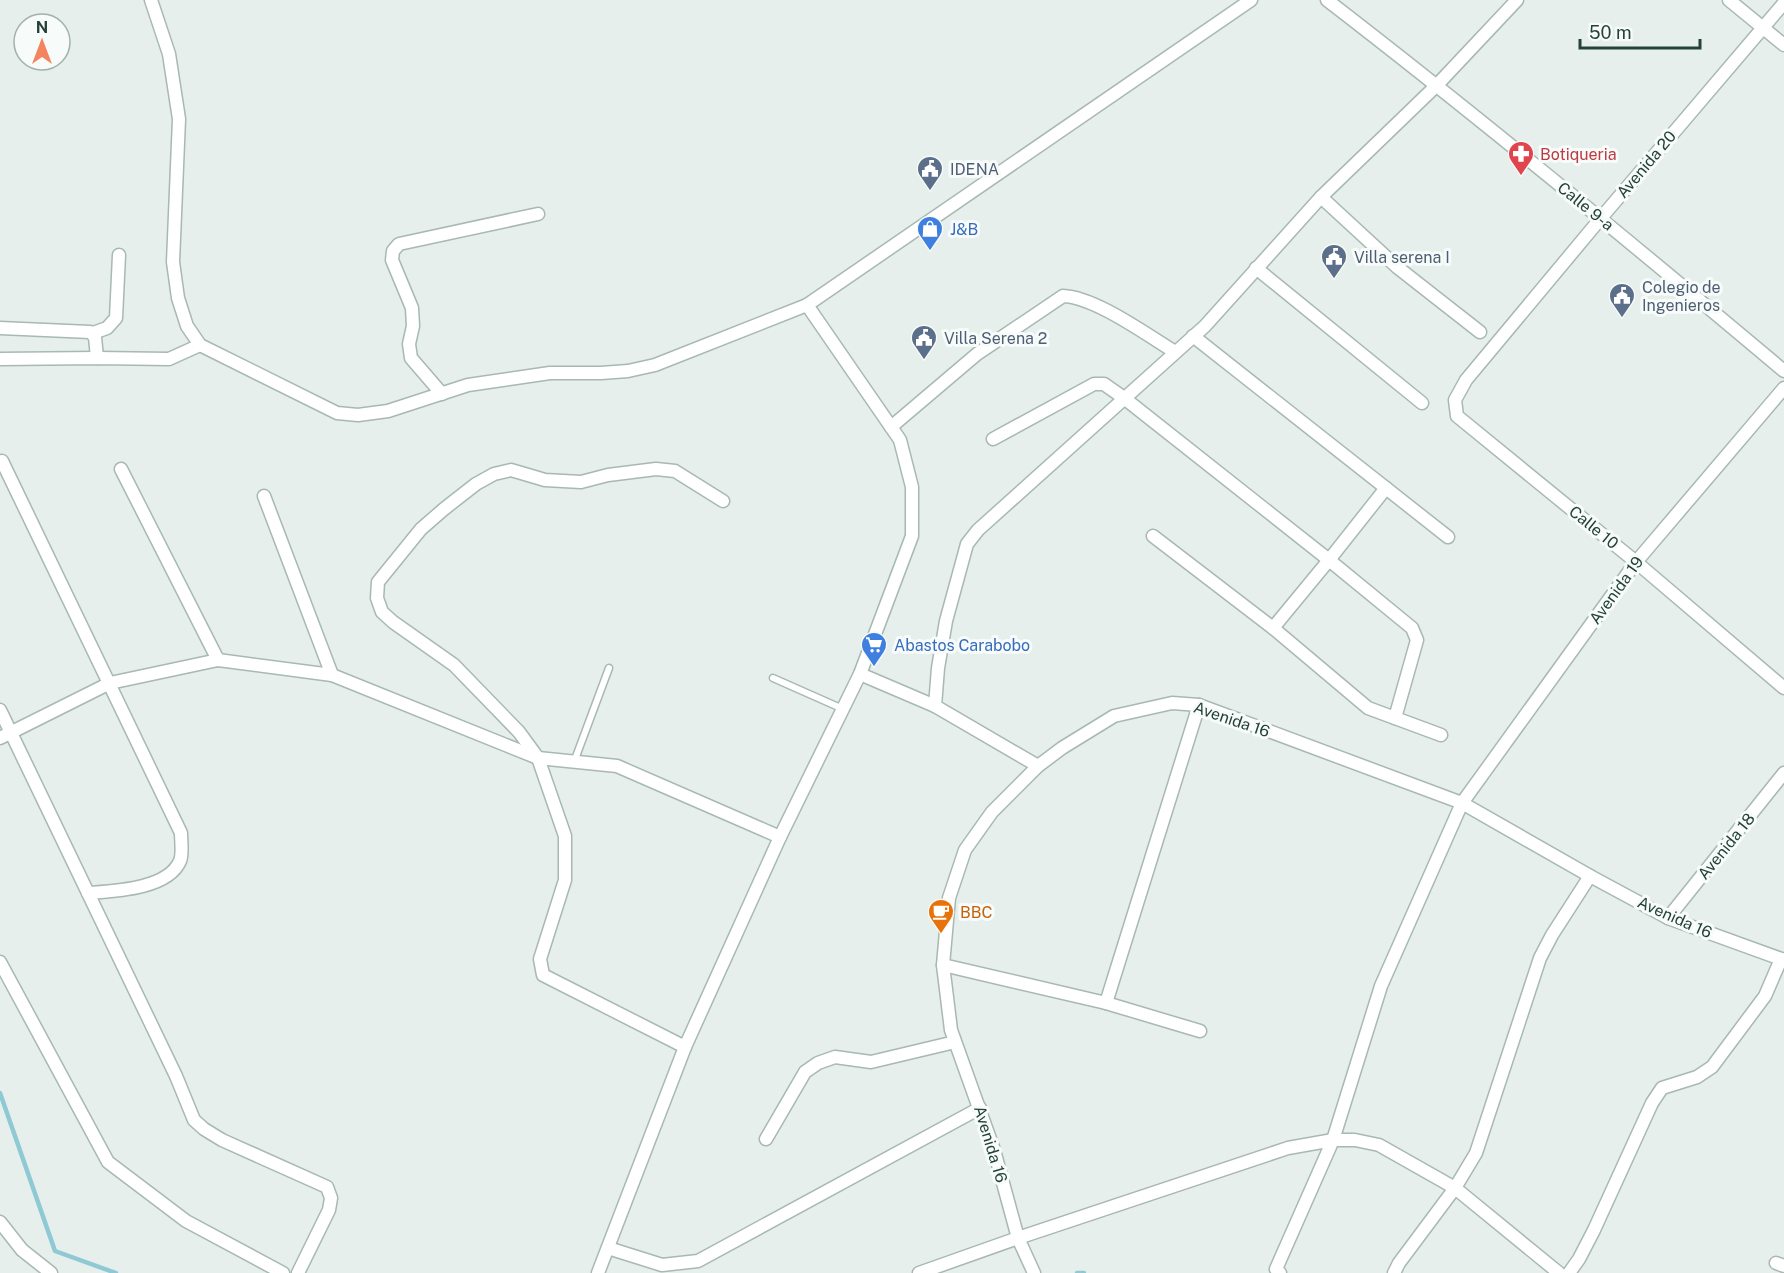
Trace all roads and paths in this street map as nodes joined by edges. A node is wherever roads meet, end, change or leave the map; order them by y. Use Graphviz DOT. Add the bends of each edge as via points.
graph roads {
  1 [pos="151,0"];
  2 [pos="1251,0"];
  3 [pos="1327,0"];
  4 [pos="1517,0"];
  5 [pos="1729,0"];
  6 [pos="1784,3"];
  7 [pos="1763,27"];
  8 [pos="1784,45"];
  9 [pos="1437,85"];
  10 [pos="1321,197"];
  11 [pos="538,214"];
  12 [pos="1600,218"];
  13 [pos="119,255"];
  14 [pos="1256,268"];
  15 [pos="807,305"];
  16 [pos="0,328"];
  17 [pos="1480,332"];
  18 [pos="93,333"];
  19 [pos="1193,336"];
  20 [pos="200,345"];
  21 [pos="1175,352"];
  22 [pos="97,357"];
  23 [pos="0,359"];
  24 [pos="1784,371"];
  25 [pos="1784,388"];
  26 [pos="442,394"];
  27 [pos="1124,398"];
  28 [pos="1422,403"];
  29 [pos="1457,416"];
  30 [pos="891,427"];
  31 [pos="993,439"];
  32 [pos="2,461"];
  33 [pos="121,469"];
  34 [pos="1386,488"];
  35 [pos="264,496"];
  36 [pos="723,501"];
  37 [pos="1153,536"];
  38 [pos="1448,537"];
  39 [pos="1329,560"];
  40 [pos="1636,562"];
  41 [pos="1273,628"];
  42 [pos="218,660"];
  43 [pos="609,668"];
  44 [pos="860,674"];
  45 [pos="332,675"];
  46 [pos="773,678"];
  47 [pos="110,683"];
  48 [pos="1784,688"];
  49 [pos="1199,705"];
  50 [pos="935,706"];
  51 [pos="843,709"];
  52 [pos="0,710"];
  53 [pos="1395,718"];
  54 [pos="5,735"];
  55 [pos="1441,735"];
  56 [pos="538,758"];
  57 [pos="574,763"];
  58 [pos="1038,766"];
  59 [pos="1784,773"];
  60 [pos="1462,803"];
  61 [pos="780,837"];
  62 [pos="1590,876"];
  63 [pos="88,893"];
  64 [pos="1668,918"];
  65 [pos="1783,960"];
  66 [pos="0,962"];
  67 [pos="943,965"];
  68 [pos="1106,1003"];
  69 [pos="1200,1031"];
  70 [pos="955,1042"];
  71 [pos="685,1047"];
  72 [pos="980,1108"];
  73 [pos="766,1139"];
  74 [pos="1333,1140"];
  75 [pos="1455,1188"];
  76 [pos="0,1222"];
  77 [pos="1018,1238"];
  78 [pos="608,1248"];
  79 [pos="51,1273"];
  80 [pos="283,1273"];
  81 [pos="298,1273"];
  82 [pos="598,1273"];
  83 [pos="919,1273"];
  84 [pos="1034,1273"];
  85 [pos="1280,1273"];
  86 [pos="1394,1273"];
  87 [pos="1559,1273"];
  88 [pos="1569,1273"];
  1 -- 20 [label="street" via="169,54 179,119 173,262 178,298 187,326"];
  2 -- 15 [label="street"];
  3 -- 9 [label="street, Calle 9-a"];
  4 -- 9 [label="street"];
  5 -- 7 [label="street"];
  6 -- 7 [label="street, Avenida 20"];
  7 -- 8 [label="street"];
  7 -- 12 [label="street, Avenida 20"];
  9 -- 10 [label="street"];
  9 -- 12 [label="street, Calle 9-a"];
  10 -- 14 [label="street"];
  10 -- 17 [label="street" via="1397,267"];
  11 -- 26 [label="street" via="399,244 393,251 392,260 412,308 411,358"];
  12 -- 24 [label="street, Calle 9-a"];
  12 -- 29 [label="street, Avenida 20" via="1466,380 1455,400"];
  13 -- 18 [label="street" via="116,318 107,328"];
  14 -- 19 [label="street"];
  14 -- 28 [label="street"];
  15 -- 26 [label="street" via="655,365 628,371 550,373 468,385"];
  15 -- 30 [label="street"];
  16 -- 18 [label="street"];
  18 -- 22 [label="street"];
  19 -- 21 [label="street"];
  19 -- 34 [label="street"];
  20 -- 22 [label="street" via="169,359"];
  20 -- 26 [label="street" via="337,413 388,411"];
  21 -- 27 [label="street"];
  21 -- 30 [label="street" via="1095,304 1064,296 977,354"];
  22 -- 23 [label="street"];
  25 -- 40 [label="street, Avenida 19"];
  27 -- 31 [label="street" via="1104,384 1094,384"];
  27 -- 39 [label="street"];
  27 -- 50 [label="street" via="967,544 946,621"];
  29 -- 40 [label="street, Calle 10"];
  30 -- 44 [label="street" via="900,440 912,487 912,536"];
  32 -- 47 [label="street"];
  33 -- 42 [label="street"];
  34 -- 38 [label="street"];
  34 -- 39 [label="street"];
  35 -- 45 [label="street"];
  36 -- 56 [label="street" via="675,471 656,469 581,482 545,480 511,470 476,484 444,509 378,582 377,598 382,612 454,665 519,732"];
  37 -- 41 [label="street"];
  39 -- 41 [label="street"];
  39 -- 53 [label="street" via="1412,628 1417,640"];
  40 -- 48 [label="street, Calle 10"];
  40 -- 60 [label="street, Avenida 19"];
  41 -- 53 [label="street" via="1368,708"];
  42 -- 45 [label="street"];
  42 -- 47 [label="street"];
  43 -- 57 [label="lane"];
  44 -- 50 [label="street"];
  44 -- 51 [label="street"];
  45 -- 56 [label="street"];
  46 -- 51 [label="lane"];
  47 -- 54 [label="street"];
  47 -- 63 [label="street" via="182,833 181,860 171,875 131,890"];
  49 -- 58 [label="street, Avenida 16" via="1172,703 1114,716"];
  49 -- 60 [label="street, Avenida 16"];
  49 -- 68 [label="street"];
  50 -- 58 [label="street"];
  51 -- 61 [label="street"];
  52 -- 54 [label="street"];
  53 -- 55 [label="street"];
  54 -- 63 [label="street"];
  56 -- 57 [label="street"];
  56 -- 71 [label="street" via="565,836 565,880 540,959 543,975"];
  57 -- 61 [label="street" via="616,766"];
  58 -- 67 [label="street, Avenida 16" via="992,812 965,850 949,898"];
  59 -- 64 [label="street, Avenida 18"];
  60 -- 62 [label="street, Avenida 16"];
  60 -- 74 [label="street, Avenida 19" via="1381,986"];
  61 -- 71 [label="street"];
  62 -- 64 [label="street, Avenida 16"];
  62 -- 75 [label="street" via="1540,958 1476,1153"];
  63 -- 81 [label="street" via="194,1120 222,1140 327,1186 332,1198 329,1210"];
  64 -- 65 [label="street, Avenida 16"];
  65 -- 88 [label="street" via="1765,996 1712,1067 1697,1077 1662,1089 1652,1103 1594,1230"];
  66 -- 80 [label="street" via="108,1162 186,1221"];
  67 -- 68 [label="street"];
  67 -- 70 [label="street, Avenida 16"];
  68 -- 69 [label="street"];
  70 -- 72 [label="street, Avenida 16"];
  70 -- 73 [label="street" via="872,1062 835,1058 819,1063 805,1072"];
  71 -- 78 [label="street"];
  72 -- 77 [label="street, Avenida 16"];
  72 -- 78 [label="street" via="698,1261 662,1265"];
  74 -- 75 [label="street" via="1378,1145"];
  74 -- 77 [label="street" via="1288,1148"];
  74 -- 85 [label="street, Avenida 19" via="1276,1269"];
  75 -- 86 [label="street"];
  75 -- 87 [label="street"];
  76 -- 79 [label="street" via="22,1250"];
  77 -- 83 [label="street"];
  77 -- 84 [label="street, Avenida 16"];
  78 -- 82 [label="street"];
}
